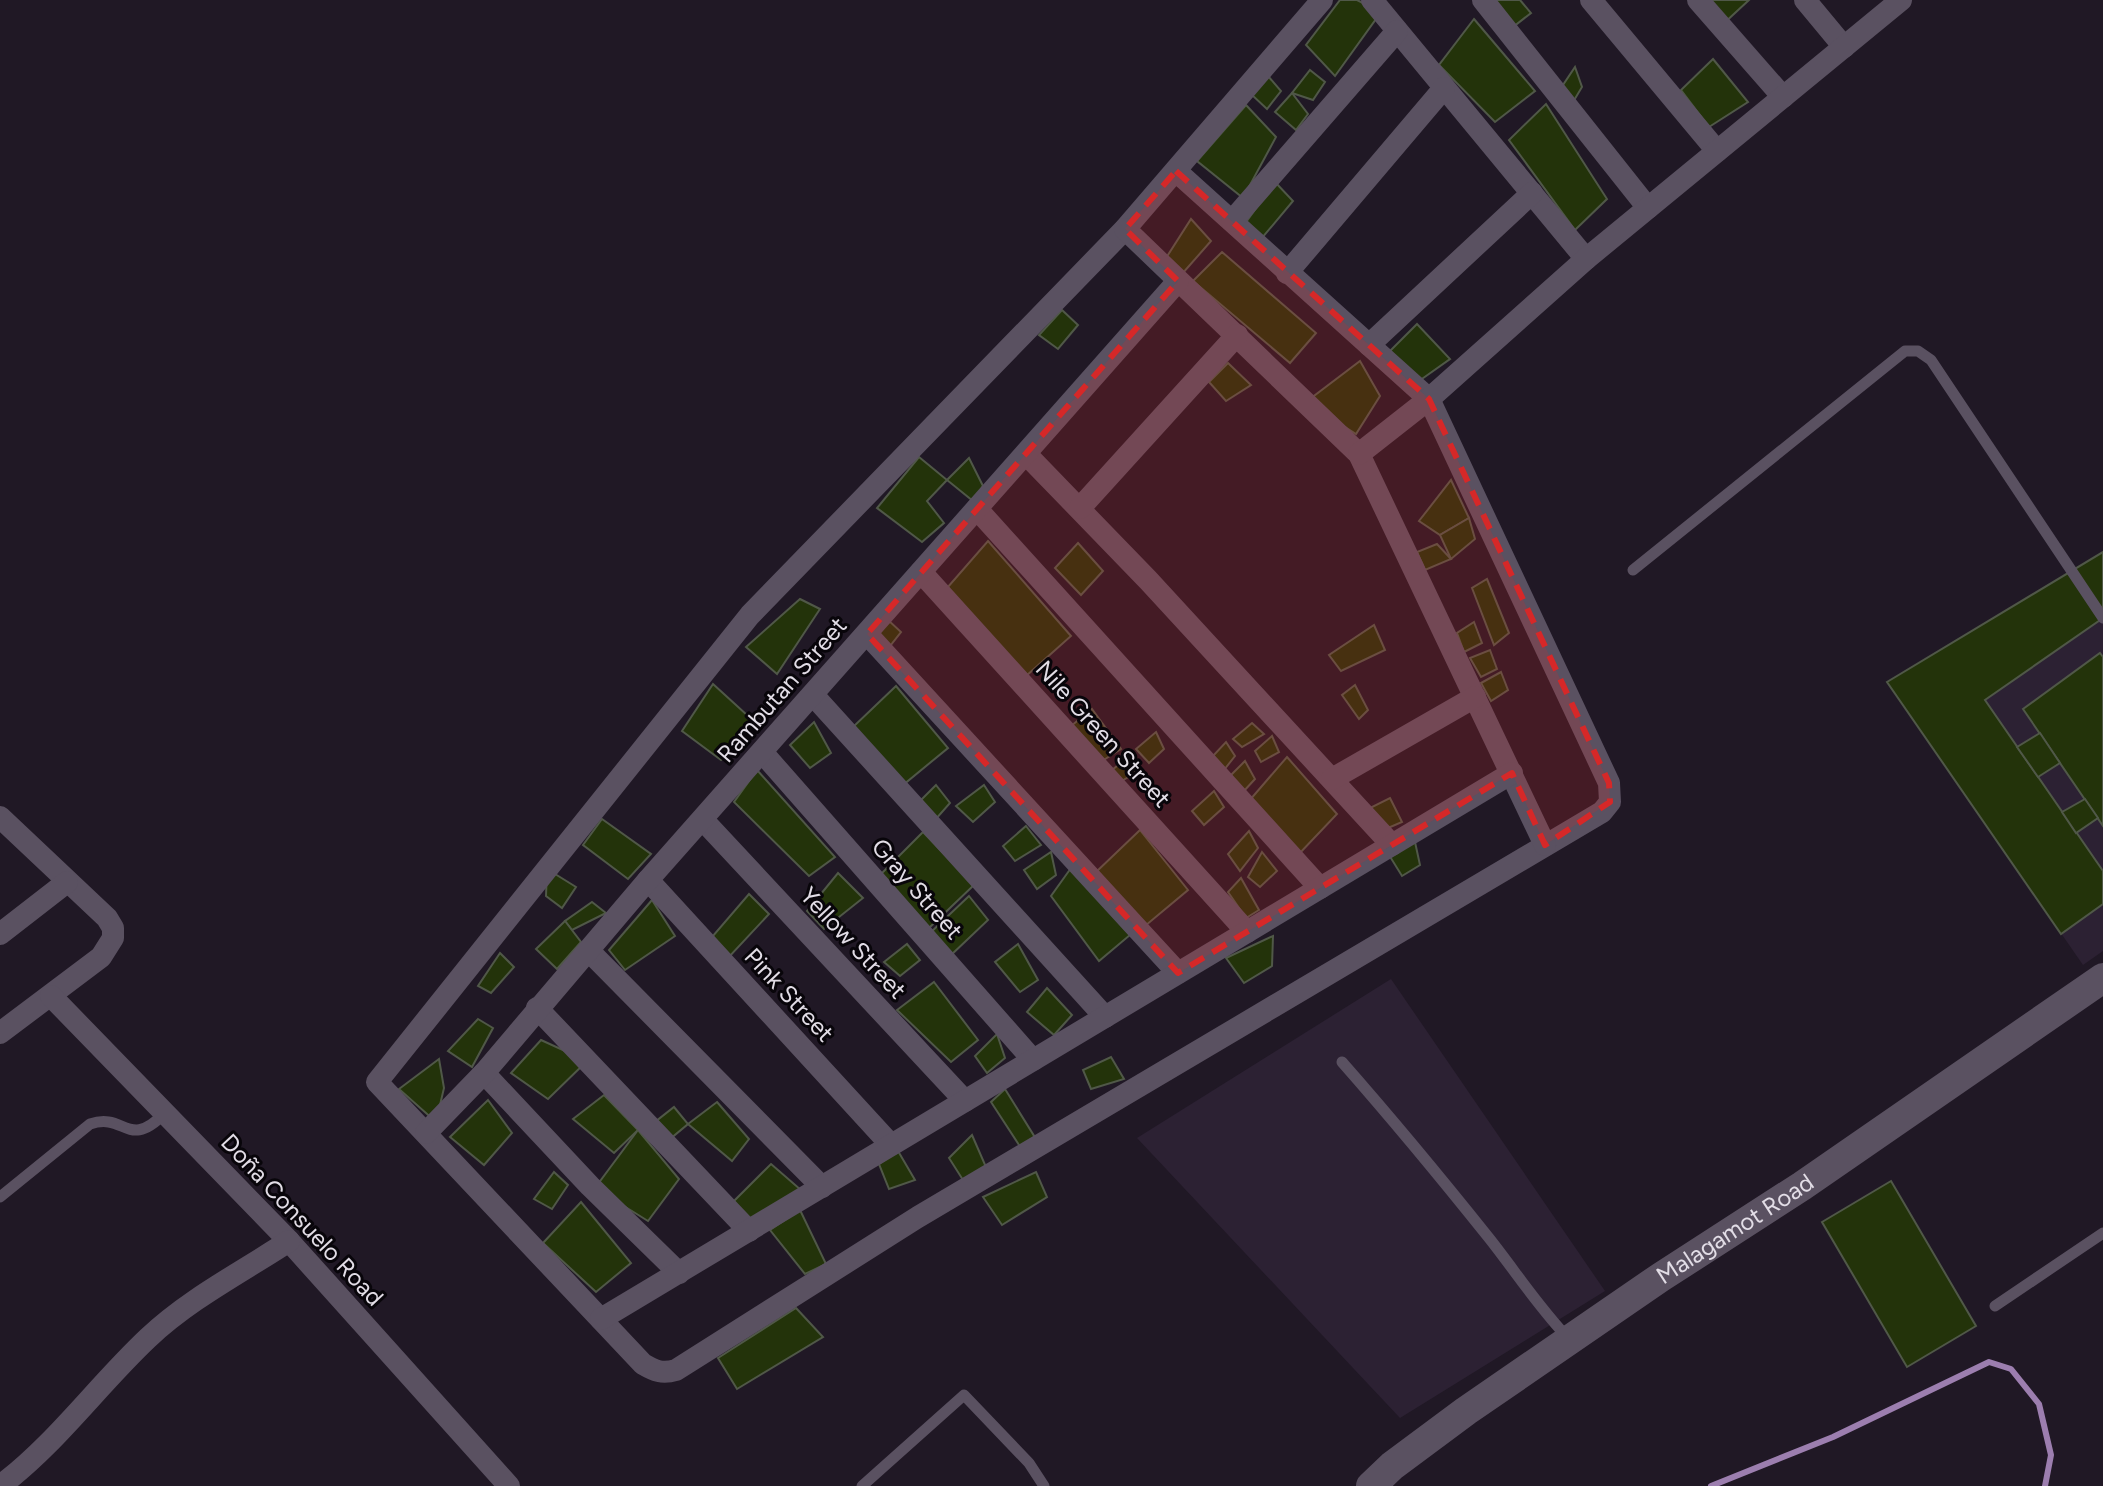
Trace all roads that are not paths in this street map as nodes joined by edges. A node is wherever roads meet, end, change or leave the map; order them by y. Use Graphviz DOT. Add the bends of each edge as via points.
graph roads {
  1 [pos="1322,0"];
  2 [pos="1372,0"];
  3 [pos="1483,0"];
  4 [pos="1591,0"];
  5 [pos="1698,0"];
  6 [pos="1805,0"];
  7 [pos="1901,0"];
  8 [pos="1397,31"];
  9 [pos="1844,47"];
  10 [pos="1444,88"];
  11 [pos="1783,97"];
  12 [pos="1717,151"];
  13 [pos="1176,171"];
  14 [pos="1532,193"];
  15 [pos="1648,208"];
  16 [pos="1232,221"];
  17 [pos="1125,229"];
  18 [pos="1586,259"];
  19 [pos="1287,273"];
  20 [pos="1178,281"];
  21 [pos="1237,335"];
  22 [pos="1369,345"];
  23 [pos="1429,399"];
  24 [pos="1026,454"];
  25 [pos="1359,454"];
  26 [pos="1080,508"];
  27 [pos="977,509"];
  28 [pos="1633,570"];
  29 [pos="921,572"];
  30 [pos="2103,618"];
  31 [pos="867,634"];
  32 [pos="813,695"];
  33 [pos="1475,697"];
  34 [pos="762,752"];
  35 [pos="1512,773"];
  36 [pos="1332,779"];
  37 [pos="703,820"];
  38 [pos="3,826"];
  39 [pos="1392,845"];
  40 [pos="1545,845"];
  41 [pos="648,880"];
  42 [pos="67,882"];
  43 [pos="1320,888"];
  44 [pos="1247,932"];
  45 [pos="0,934"];
  46 [pos="589,951"];
  47 [pos="1178,973"];
  48 [pos="2103,978"];
  49 [pos="51,996"];
  50 [pos="537,1008"];
  51 [pos="1105,1017"];
  52 [pos="0,1033"];
  53 [pos="1033,1060"];
  54 [pos="1342,1062"];
  55 [pos="484,1073"];
  56 [pos="965,1101"];
  57 [pos="165,1113"];
  58 [pos="426,1133"];
  59 [pos="891,1145"];
  60 [pos="822,1187"];
  61 [pos="0,1197"];
  62 [pos="749,1231"];
  63 [pos="2103,1233"];
  64 [pos="289,1241"];
  65 [pos="679,1273"];
  66 [pos="1995,1306"];
  67 [pos="601,1319"];
  68 [pos="1570,1340"];
  69 [pos="30,1463"];
  70 [pos="0,1486"];
  71 [pos="29,1486"];
  72 [pos="509,1486"];
  73 [pos="862,1486"];
  74 [pos="1044,1486"];
  75 [pos="1371,1486"];
  1 -- 13 [label="street"];
  2 -- 8 [label="street"];
  3 -- 15 [label="street"];
  4 -- 12 [label="street"];
  5 -- 11 [label="street"];
  6 -- 9 [label="street"];
  7 -- 9 [label="street"];
  8 -- 10 [label="street"];
  8 -- 16 [label="street"];
  9 -- 11 [label="street"];
  10 -- 14 [label="street"];
  10 -- 19 [label="street"];
  11 -- 12 [label="street"];
  12 -- 15 [label="street"];
  13 -- 16 [label="street"];
  13 -- 17 [label="street"];
  14 -- 18 [label="street"];
  14 -- 22 [label="street"];
  15 -- 18 [label="street"];
  16 -- 19 [label="street"];
  17 -- 20 [label="street"];
  17 -- 58 [label="street" via="750,615 377,1082"];
  18 -- 23 [label="street"];
  19 -- 22 [label="street"];
  20 -- 21 [label="street"];
  20 -- 24 [label="street, Rambutan Street"];
  21 -- 25 [label="street"];
  21 -- 26 [label="street"];
  22 -- 23 [label="street"];
  23 -- 25 [label="street"];
  23 -- 40 [label="street" via="1609,783 1610,802 1602,812"];
  24 -- 26 [label="street"];
  24 -- 27 [label="street, Rambutan Street"];
  25 -- 33 [label="street"];
  26 -- 36 [label="street"];
  27 -- 29 [label="street, Rambutan Street"];
  27 -- 43 [label="street"];
  28 -- 30 [label="lane" via="1905,351 1918,351 1931,360"];
  29 -- 31 [label="street, Rambutan Street"];
  29 -- 44 [label="street, Nile Green Street"];
  31 -- 32 [label="street, Rambutan Street"];
  31 -- 47 [label="street"];
  32 -- 34 [label="street, Rambutan Street"];
  32 -- 51 [label="street"];
  33 -- 35 [label="street"];
  33 -- 36 [label="street"];
  34 -- 37 [label="street, Rambutan Street"];
  34 -- 53 [label="street, Gray Street"];
  35 -- 39 [label="street"];
  35 -- 40 [label="street"];
  36 -- 39 [label="street"];
  37 -- 41 [label="street, Rambutan Street"];
  37 -- 56 [label="street, Yellow Street"];
  38 -- 42 [label="street"];
  39 -- 43 [label="street"];
  40 -- 67 [label="street" via="918,1217 676,1370 666,1373 643,1364"];
  41 -- 46 [label="street, Rambutan Street"];
  41 -- 59 [label="street, Pink Street"];
  42 -- 45 [label="street"];
  42 -- 49 [label="street" via="107,918 113,938 101,957"];
  43 -- 44 [label="street"];
  44 -- 47 [label="street"];
  46 -- 50 [label="street, Rambutan Street"];
  46 -- 60 [label="street"];
  47 -- 51 [label="street"];
  48 -- 68 [label="street, Malagamot Road"];
  49 -- 52 [label="street"];
  49 -- 57 [label="street, Doña Consuelo Road"];
  50 -- 55 [label="street, Rambutan Street"];
  50 -- 62 [label="street"];
  51 -- 53 [label="street"];
  53 -- 56 [label="street"];
  54 -- 68 [label="lane" via="1412,1141 1544,1314"];
  55 -- 58 [label="street, Rambutan Street"];
  55 -- 65 [label="street"];
  56 -- 59 [label="street"];
  57 -- 61 [label="lane" via="142,1131 101,1121 90,1124"];
  57 -- 64 [label="street, Doña Consuelo Road"];
  58 -- 67 [label="street"];
  59 -- 60 [label="street"];
  60 -- 62 [label="street"];
  62 -- 65 [label="street"];
  63 -- 66 [label="lane"];
  64 -- 69 [label="street" via="150,1336"];
  64 -- 72 [label="street, Doña Consuelo Road"];
  65 -- 67 [label="street"];
  68 -- 75 [label="street, Malagamot Road" via="1454,1420"];
  69 -- 70 [label="street"];
  69 -- 71 [label="street"];
  73 -- 74 [label="lane" via="964,1395"];
}
